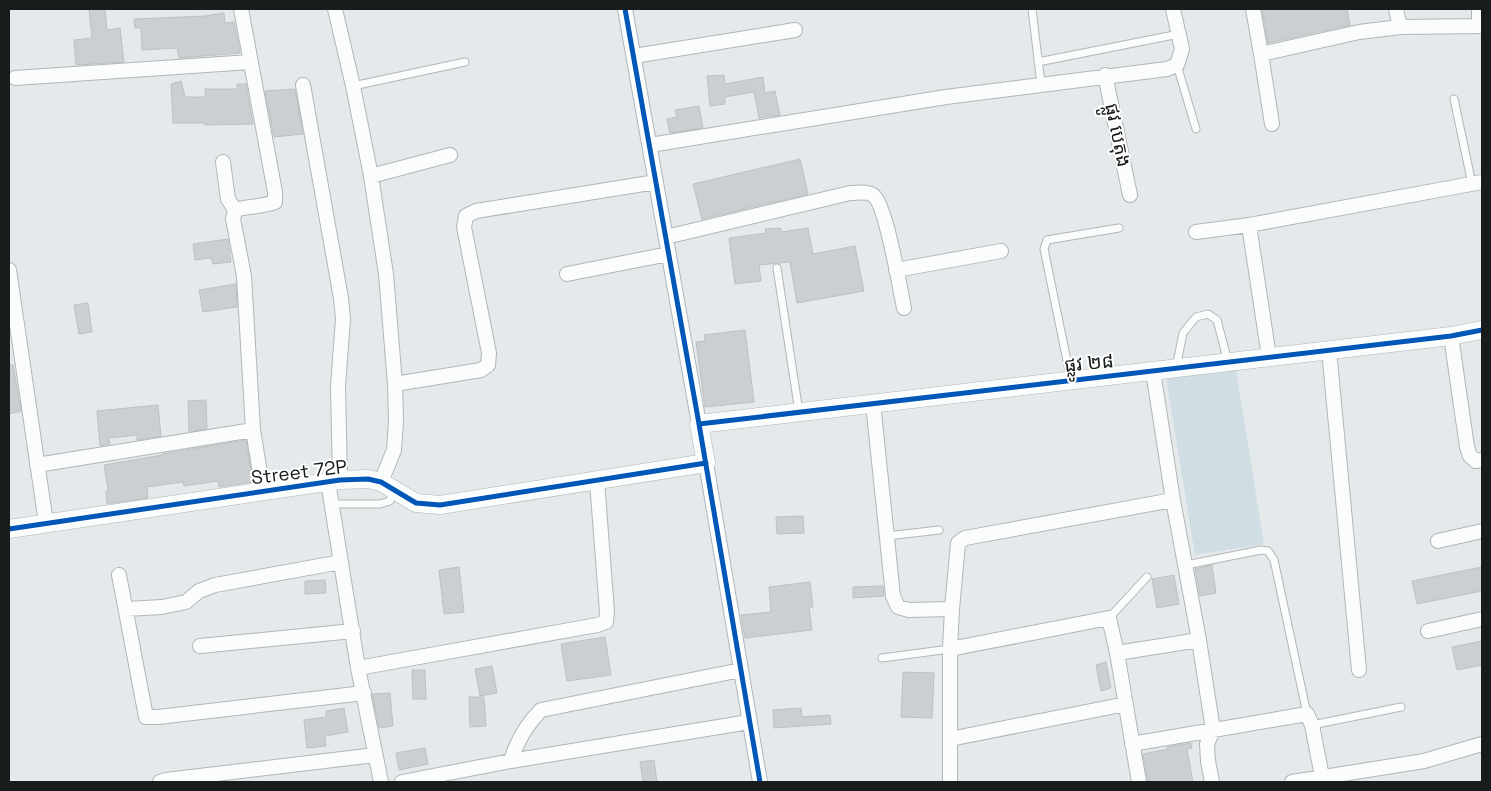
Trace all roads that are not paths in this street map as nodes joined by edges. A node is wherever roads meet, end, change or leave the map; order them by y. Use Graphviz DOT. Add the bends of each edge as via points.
graph roads {
  1 [pos="241,9"];
  2 [pos="334,9"];
  3 [pos="625,9"];
  4 [pos="1032,9"];
  5 [pos="1173,9"];
  6 [pos="1253,9"];
  7 [pos="1396,9"];
  8 [pos="1479,9"];
  9 [pos="1480,26"];
  10 [pos="1400,27"];
  11 [pos="795,30"];
  12 [pos="1179,34"];
  13 [pos="1261,54"];
  14 [pos="634,56"];
  15 [pos="250,62"];
  16 [pos="465,62"];
  17 [pos="1038,62"];
  18 [pos="1177,66"];
  19 [pos="1105,76"];
  20 [pos="14,78"];
  21 [pos="1041,84"];
  22 [pos="304,85"];
  23 [pos="353,86"];
  24 [pos="1454,100"];
  25 [pos="1272,124"];
  26 [pos="1196,129"];
  27 [pos="650,145"];
  28 [pos="450,155"];
  29 [pos="223,162"];
  30 [pos="371,176"];
  31 [pos="656,182"];
  32 [pos="1477,183"];
  33 [pos="1130,195"];
  34 [pos="235,210"];
  35 [pos="1249,225"];
  36 [pos="1119,228"];
  37 [pos="1196,232"];
  38 [pos="666,237"];
  39 [pos="1001,251"];
  40 [pos="669,254"];
  41 [pos="778,268"];
  42 [pos="9,270"];
  43 [pos="896,270"];
  44 [pos="567,274"];
  45 [pos="904,308"];
  46 [pos="1482,330"];
  47 [pos="1451,336"];
  48 [pos="1329,350"];
  49 [pos="1269,357"];
  50 [pos="1228,362"];
  51 [pos="1176,368"];
  52 [pos="1152,371"];
  53 [pos="1071,380"];
  54 [pos="395,384"];
  55 [pos="873,403"];
  56 [pos="799,412"];
  57 [pos="699,424"];
  58 [pos="253,430"];
  59 [pos="1482,460"];
  60 [pos="706,463"];
  61 [pos="37,465"];
  62 [pos="334,481"];
  63 [pos="597,481"];
  64 [pos="387,486"];
  65 [pos="263,491"];
  66 [pos="1173,500"];
  67 [pos="331,504"];
  68 [pos="46,523"];
  69 [pos="9,529"];
  70 [pos="939,530"];
  71 [pos="1482,531"];
  72 [pos="887,536"];
  73 [pos="1438,541"];
  74 [pos="340,562"];
  75 [pos="1186,565"];
  76 [pos="120,575"];
  77 [pos="1147,577"];
  78 [pos="952,608"];
  79 [pos="126,609"];
  80 [pos="1109,618"];
  81 [pos="1482,619"];
  82 [pos="353,631"];
  83 [pos="1428,631"];
  84 [pos="1199,640"];
  85 [pos="200,646"];
  86 [pos="950,649"];
  87 [pos="1117,653"];
  88 [pos="882,658"];
  89 [pos="358,668"];
  90 [pos="741,670"];
  91 [pos="1359,670"];
  92 [pos="364,694"];
  93 [pos="1126,704"];
  94 [pos="1401,707"];
  95 [pos="1310,720"];
  96 [pos="749,722"];
  97 [pos="1213,730"];
  98 [pos="950,739"];
  99 [pos="1132,744"];
  100 [pos="1482,744"];
  101 [pos="375,756"];
  102 [pos="511,761"];
  103 [pos="1322,780"];
  104 [pos="160,782"];
  105 [pos="381,782"];
  106 [pos="402,782"];
  107 [pos="760,782"];
  108 [pos="950,782"];
  109 [pos="1139,782"];
  110 [pos="1212,782"];
  111 [pos="1292,782"];
  1 -- 15 [label="street"];
  2 -- 23 [label="street"];
  3 -- 14 [label="street"];
  4 -- 17 [label="lane"];
  5 -- 12 [label="street"];
  6 -- 13 [label="street"];
  7 -- 10 [label="street"];
  8 -- 9 [label="street"];
  9 -- 10 [label="street"];
  10 -- 13 [label="street" via="1359,32"];
  11 -- 14 [label="street"];
  12 -- 17 [label="lane"];
  12 -- 18 [label="street" via="1182,49"];
  13 -- 25 [label="street"];
  14 -- 27 [label="street"];
  15 -- 20 [label="street"];
  15 -- 34 [label="street" via="275,202"];
  16 -- 23 [label="lane"];
  17 -- 21 [label="lane"];
  18 -- 19 [label="street"];
  18 -- 26 [label="lane"];
  19 -- 21 [label="street"];
  19 -- 33 [label="street, ផ្លូវ បេតុង"];
  21 -- 27 [label="street"];
  22 -- 62 [label="street" via="343,319"];
  23 -- 30 [label="street"];
  24 -- 32 [label="lane"];
  27 -- 31 [label="street"];
  28 -- 30 [label="street"];
  29 -- 34 [label="street" via="228,199"];
  30 -- 54 [label="street" via="386,274"];
  31 -- 38 [label="street"];
  31 -- 54 [label="street" via="476,211 466,216 464,227 488,365 481,370"];
  32 -- 35 [label="street"];
  34 -- 58 [label="street" via="233,219 244,276"];
  35 -- 37 [label="street"];
  35 -- 49 [label="street"];
  36 -- 53 [label="lane" via="1045,242"];
  38 -- 40 [label="street"];
  38 -- 43 [label="street" via="850,193 868,193 875,196 880,204"];
  39 -- 43 [label="street"];
  40 -- 44 [label="street"];
  40 -- 57 [label="street"];
  41 -- 56 [label="lane"];
  42 -- 61 [label="street"];
  43 -- 45 [label="street"];
  46 -- 47 [label="street, ផ្លូវ ២៨"];
  47 -- 48 [label="street, ផ្លូវ ២៨"];
  47 -- 59 [label="street" via="1467,447 1470,456 1476,461"];
  48 -- 49 [label="street, ផ្លូវ ២៨"];
  48 -- 91 [label="street"];
  49 -- 50 [label="street, ផ្លូវ ២៨"];
  50 -- 51 [label="street, ផ្លូវ ២៨"];
  50 -- 51 [label="lane" via="1217,320 1208,314 1196,317 1183,333"];
  51 -- 52 [label="street, ផ្លូវ ២៨"];
  52 -- 53 [label="street, ផ្លូវ ២៨"];
  52 -- 66 [label="street"];
  53 -- 55 [label="street, ផ្លូវ ២៨"];
  54 -- 64 [label="street" via="394,450"];
  55 -- 56 [label="street, ផ្លូវ ២៨"];
  55 -- 72 [label="street"];
  56 -- 57 [label="street, ផ្លូវ ២៨"];
  57 -- 60 [label="street"];
  58 -- 61 [label="street"];
  58 -- 65 [label="street"];
  60 -- 63 [label="street, Street 72P"];
  60 -- 90 [label="street"];
  61 -- 68 [label="street"];
  62 -- 64 [label="street, Street 72P" via="368,480"];
  62 -- 65 [label="street, Street 72P"];
  62 -- 67 [label="street"];
  63 -- 64 [label="street, Street 72P" via="440,505 416,503"];
  63 -- 89 [label="street" via="606,622"];
  64 -- 67 [label="lane" via="390,500 380,504"];
  65 -- 68 [label="street, Street 72P"];
  66 -- 75 [label="street"];
  66 -- 78 [label="street" via="965,538 958,543"];
  67 -- 74 [label="street"];
  68 -- 69 [label="street, Street 72P"];
  70 -- 72 [label="lane"];
  71 -- 73 [label="street"];
  72 -- 78 [label="street" via="893,596 898,606 909,610"];
  74 -- 79 [label="street" via="215,585 199,591 186,602"];
  74 -- 82 [label="street"];
  75 -- 84 [label="street"];
  75 -- 95 [label="lane" via="1268,551 1274,560"];
  76 -- 79 [label="street"];
  77 -- 80 [label="lane"];
  78 -- 86 [label="street"];
  79 -- 92 [label="street" via="146,717"];
  80 -- 86 [label="street"];
  80 -- 87 [label="street"];
  81 -- 83 [label="street"];
  82 -- 85 [label="street"];
  82 -- 89 [label="street"];
  84 -- 87 [label="street"];
  84 -- 97 [label="street"];
  86 -- 88 [label="lane"];
  86 -- 98 [label="street"];
  87 -- 93 [label="street"];
  89 -- 92 [label="street"];
  90 -- 96 [label="street"];
  90 -- 102 [label="street" via="541,710 523,732"];
  92 -- 101 [label="street"];
  93 -- 98 [label="street"];
  93 -- 99 [label="street"];
  94 -- 95 [label="lane"];
  95 -- 97 [label="street"];
  95 -- 103 [label="street"];
  96 -- 102 [label="street"];
  96 -- 107 [label="street"];
  97 -- 99 [label="street"];
  97 -- 110 [label="street" via="1207,744"];
  98 -- 108 [label="street"];
  99 -- 109 [label="street"];
  100 -- 103 [label="street" via="1424,761"];
  101 -- 104 [label="street"];
  101 -- 105 [label="street"];
  102 -- 106 [label="street"];
  103 -- 111 [label="street"];
}
